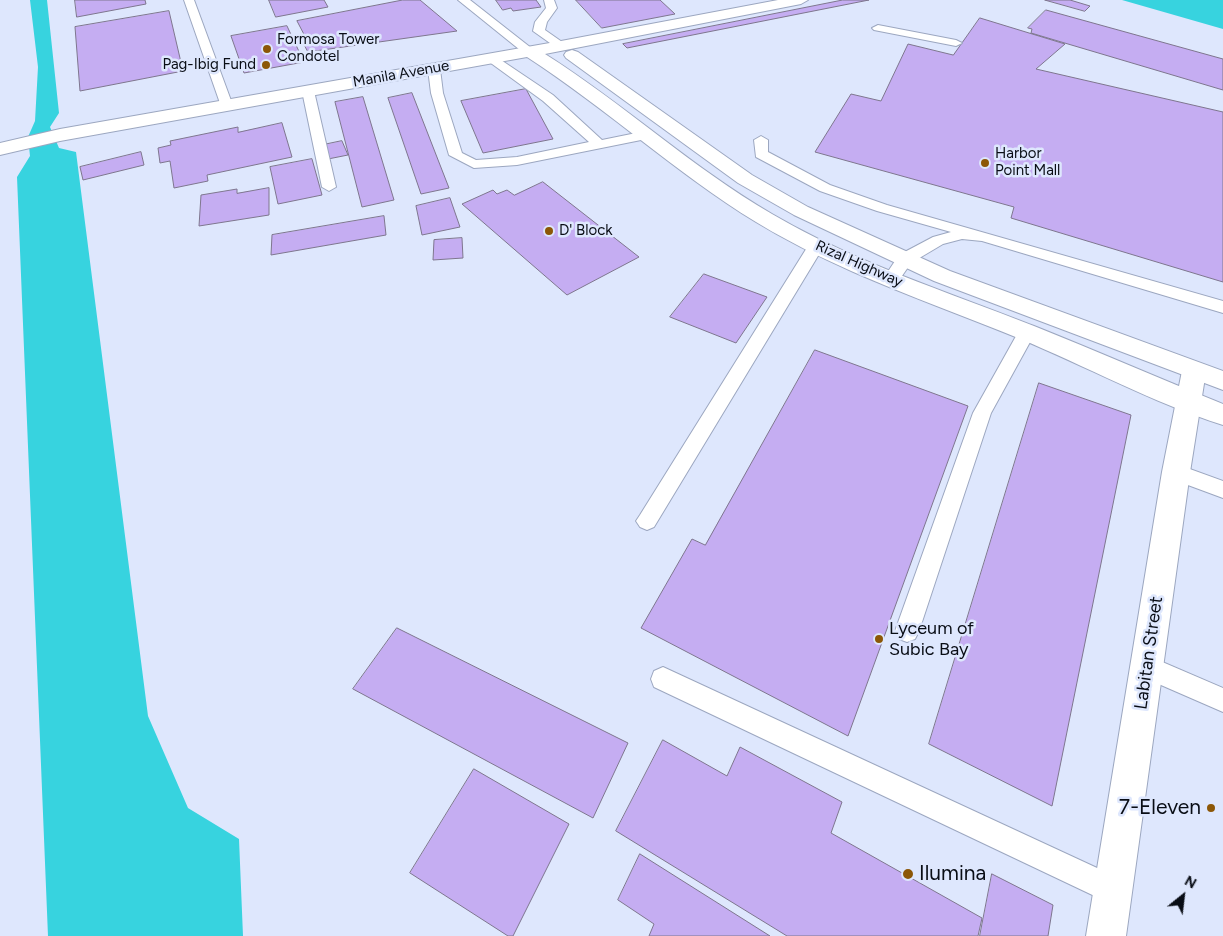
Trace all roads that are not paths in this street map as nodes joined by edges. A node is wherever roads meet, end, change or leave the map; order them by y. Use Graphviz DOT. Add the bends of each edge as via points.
graph roads {
  1 [pos="188,0"];
  2 [pos="463,0"];
  3 [pos="550,0"];
  4 [pos="801,0"];
  5 [pos="878,28"];
  6 [pos="956,43"];
  7 [pos="561,46"];
  8 [pos="529,51"];
  9 [pos="492,58"];
  10 [pos="434,68"];
  11 [pos="308,91"];
  12 [pos="227,106"];
  13 [pos="646,135"];
  14 [pos="761,140"];
  15 [pos="598,144"];
  16 [pos="0,149"];
  17 [pos="329,187"];
  18 [pos="983,236"];
  19 [pos="816,246"];
  20 [pos="905,259"];
  21 [pos="891,280"];
  22 [pos="1223,307"];
  23 [pos="1026,333"];
  24 [pos="1223,381"];
  25 [pos="1191,386"];
  26 [pos="1223,415"];
  27 [pos="1176,472"];
  28 [pos="1223,490"];
  29 [pos="647,521"];
  30 [pos="907,632"];
  31 [pos="1146,667"];
  32 [pos="663,679"];
  33 [pos="1223,700"];
  34 [pos="1113,890"];
  35 [pos="1106,936"];
  1 -- 12 [label="lane"];
  2 -- 8 [label="lane"];
  3 -- 7 [label="lane" via="552,8 541,22 539,31"];
  4 -- 7 [label="main road, Manila Avenue"];
  5 -- 6 [label="lane"];
  7 -- 8 [label="main road, Manila Avenue"];
  7 -- 20 [label="main road, Rizal Highway" via="745,179 801,211"];
  8 -- 9 [label="main road, Manila Avenue"];
  8 -- 13 [label="main road, Rizal Highway" via="562,71"];
  9 -- 10 [label="main road, Manila Avenue"];
  9 -- 15 [label="lane" via="554,100"];
  10 -- 11 [label="main road, Manila Avenue"];
  10 -- 15 [label="lane" via="437,93 456,155 474,164 516,161"];
  11 -- 12 [label="main road, Manila Avenue"];
  11 -- 17 [label="lane"];
  12 -- 16 [label="main road, Manila Avenue"];
  13 -- 15 [label="lane"];
  13 -- 19 [label="main road, Rizal Highway" via="720,190"];
  14 -- 18 [label="lane" via="761,154 825,188 882,208"];
  18 -- 20 [label="lane" via="962,234 938,240"];
  18 -- 22 [label="lane"];
  19 -- 21 [label="main road, Rizal Highway"];
  19 -- 29 [label="lane"];
  20 -- 21 [label="lane"];
  20 -- 25 [label="main road, Rizal Highway"];
  21 -- 23 [label="main road, Rizal Highway"];
  23 -- 25 [label="main road, Rizal Highway"];
  23 -- 30 [label="lane" via="982,413"];
  24 -- 25 [label="main road, Rizal Highway"];
  25 -- 26 [label="main road, Rizal Highway"];
  25 -- 27 [label="main road, Labitan Street"];
  27 -- 28 [label="lane"];
  27 -- 31 [label="main road, Labitan Street"];
  31 -- 33 [label="lane"];
  31 -- 34 [label="main road, Labitan Street"];
  32 -- 34 [label="lane"];
  34 -- 35 [label="main road, Labitan Street"];
}
